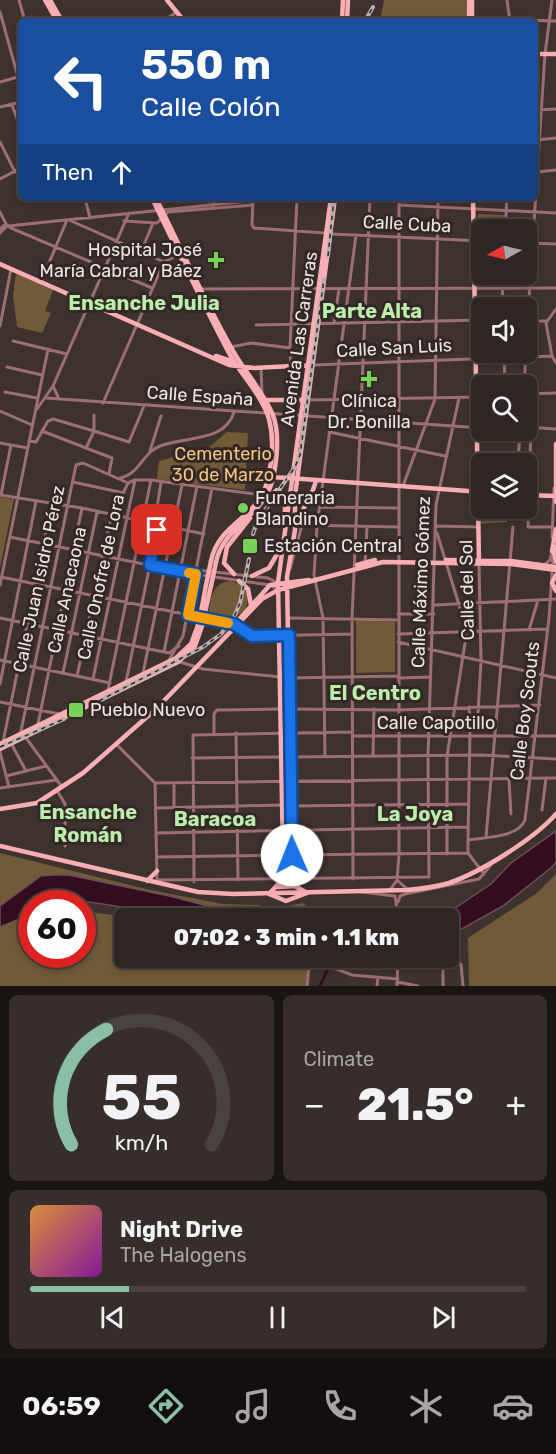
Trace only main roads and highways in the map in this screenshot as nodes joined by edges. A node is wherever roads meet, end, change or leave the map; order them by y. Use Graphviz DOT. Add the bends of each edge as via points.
graph roads {
  1 [pos="45,0"];
  2 [pos="50,0"];
  3 [pos="166,0"];
  4 [pos="345,0"];
  5 [pos="470,0"];
  6 [pos="55,18"];
  7 [pos="60,18"];
  8 [pos="182,18"];
  9 [pos="345,18"];
  10 [pos="471,18"];
  11 [pos="538,54"];
  12 [pos="556,54"];
  13 [pos="155,201"];
  14 [pos="333,201"];
  15 [pos="473,201"];
  16 [pos="161,213"];
  17 [pos="0,264"];
  18 [pos="200,289"];
  19 [pos="223,342"];
  20 [pos="213,356"];
  21 [pos="238,365"];
  22 [pos="311,365"];
  23 [pos="254,368"];
  24 [pos="477,375"];
  25 [pos="249,376"];
  26 [pos="264,398"];
  27 [pos="307,400"];
  28 [pos="270,415"];
  29 [pos="304,417"];
  30 [pos="556,444"];
  31 [pos="271,477"];
  32 [pos="316,480"];
  33 [pos="555,483"];
  34 [pos="471,491"];
  35 [pos="537,495"];
  36 [pos="555,496"];
  37 [pos="556,502"];
  38 [pos="290,507"];
  39 [pos="252,515"];
  40 [pos="285,515"];
  41 [pos="479,519"];
  42 [pos="554,528"];
  43 [pos="295,530"];
  44 [pos="286,532"];
  45 [pos="284,541"];
  46 [pos="554,550"];
  47 [pos="479,562"];
  48 [pos="511,562"];
  49 [pos="555,567"];
  50 [pos="234,574"];
  51 [pos="556,575"];
  52 [pos="252,576"];
  53 [pos="238,580"];
  54 [pos="277,582"];
  55 [pos="287,582"];
  56 [pos="278,590"];
  57 [pos="556,591"];
  58 [pos="251,605"];
  59 [pos="200,626"];
  60 [pos="235,626"];
  61 [pos="109,693"];
  62 [pos="23,735"];
  63 [pos="2,743"];
  64 [pos="0,750"];
  65 [pos="0,809"];
  66 [pos="556,814"];
  67 [pos="0,846"];
  68 [pos="157,871"];
  69 [pos="147,881"];
  70 [pos="277,891"];
  71 [pos="297,891"];
  72 [pos="307,893"];
  1 -- 6 [label="main road"];
  2 -- 7 [label="main road"];
  3 -- 8 [label="main road"];
  4 -- 9 [label="main road"];
  5 -- 10 [label="main road"];
  11 -- 12 [label="main road"];
  13 -- 16 [label="main road"];
  14 -- 22 [label="main road, Avenida Las Carreras"];
  15 -- 24 [label="main road, Calle del Sol"];
  16 -- 18 [label="main road"];
  16 -- 18 [label="main road"];
  17 -- 20 [label="main road"];
  18 -- 19 [label="main road"];
  18 -- 21 [label="main road"];
  19 -- 20 [label="main road" via="224,351"];
  19 -- 21 [label="main road"];
  20 -- 21 [label="main road"];
  21 -- 23 [label="main road, Calle San Luis"];
  21 -- 25 [label="main road"];
  21 -- 28 [label="main road"];
  22 -- 23 [label="main road, Calle San Luis"];
  22 -- 27 [label="main road, Avenida Las Carreras"];
  23 -- 25 [label="main road"];
  25 -- 26 [label="main road"];
  26 -- 27 [label="main road"];
  26 -- 28 [label="main road"];
  27 -- 29 [label="main road, Avenida Las Carreras"];
  28 -- 31 [label="main road"];
  29 -- 38 [label="main road, Avenida Las Carreras"];
  29 -- 43 [label="main road, Avenida Las Carreras"];
  30 -- 33 [label="main road"];
  31 -- 32 [label="main road, bridge"];
  31 -- 39 [label="main road"];
  32 -- 34 [label="main road"];
  32 -- 43 [label="main road"];
  33 -- 36 [label="main road"];
  35 -- 36 [label="main road"];
  36 -- 37 [label="main road"];
  38 -- 40 [label="main road"];
  38 -- 44 [label="main road, Avenida Las Carreras"];
  39 -- 40 [label="main road" via="277,490 285,496"];
  39 -- 50 [label="main road" via="224,554 224,563"];
  39 -- 59 [label="main road, bridge" via="221,536"];
  40 -- 44 [label="main road"];
  41 -- 47 [label="main road, Calle del Sol"];
  42 -- 46 [label="main road"];
  43 -- 55 [label="main road, Avenida Las Carreras"];
  44 -- 45 [label="main road, Avenida Las Carreras"];
  45 -- 52 [label="main road" via="273,564"];
  45 -- 54 [label="main road, Avenida Las Carreras"];
  46 -- 49 [label="main road"];
  47 -- 48 [label="main road"];
  47 -- 55 [label="main road" via="398,560"];
  48 -- 49 [label="main road"];
  48 -- 49 [label="main road"];
  51 -- 57 [label="main road" via="552,583"];
  53 -- 58 [label="main road" via="249,589"];
  54 -- 55 [label="main road"];
  54 -- 56 [label="main road, Avenida Las Carreras"];
  54 -- 58 [label="main road"];
  55 -- 56 [label="main road"];
  55 -- 71 [label="main road, Avenida Las Carreras" via="292,879"];
  56 -- 60 [label="main road" via="262,599"];
  56 -- 70 [label="main road, Avenida Las Carreras" via="283,855 282,880"];
  58 -- 60 [label="main road"];
  59 -- 61 [label="main road" via="187,648"];
  59 -- 61 [label="main road" via="195,646 178,662"];
  60 -- 65 [label="main road" via="117,745 60,790 38,803"];
  61 -- 62 [label="main road"];
  61 -- 62 [label="main road" via="38,724"];
  62 -- 63 [label="main road"];
  62 -- 64 [label="main road"];
  66 -- 72 [label="main road" via="496,857 448,883 407,890"];
  67 -- 69 [label="main road"];
  68 -- 69 [label="main road"];
  69 -- 70 [label="main road" via="208,892"];
  70 -- 71 [label="main road"];
  70 -- 71 [label="main road" via="286,901"];
  71 -- 72 [label="main road"];
  71 -- 72 [label="main road"];
}
